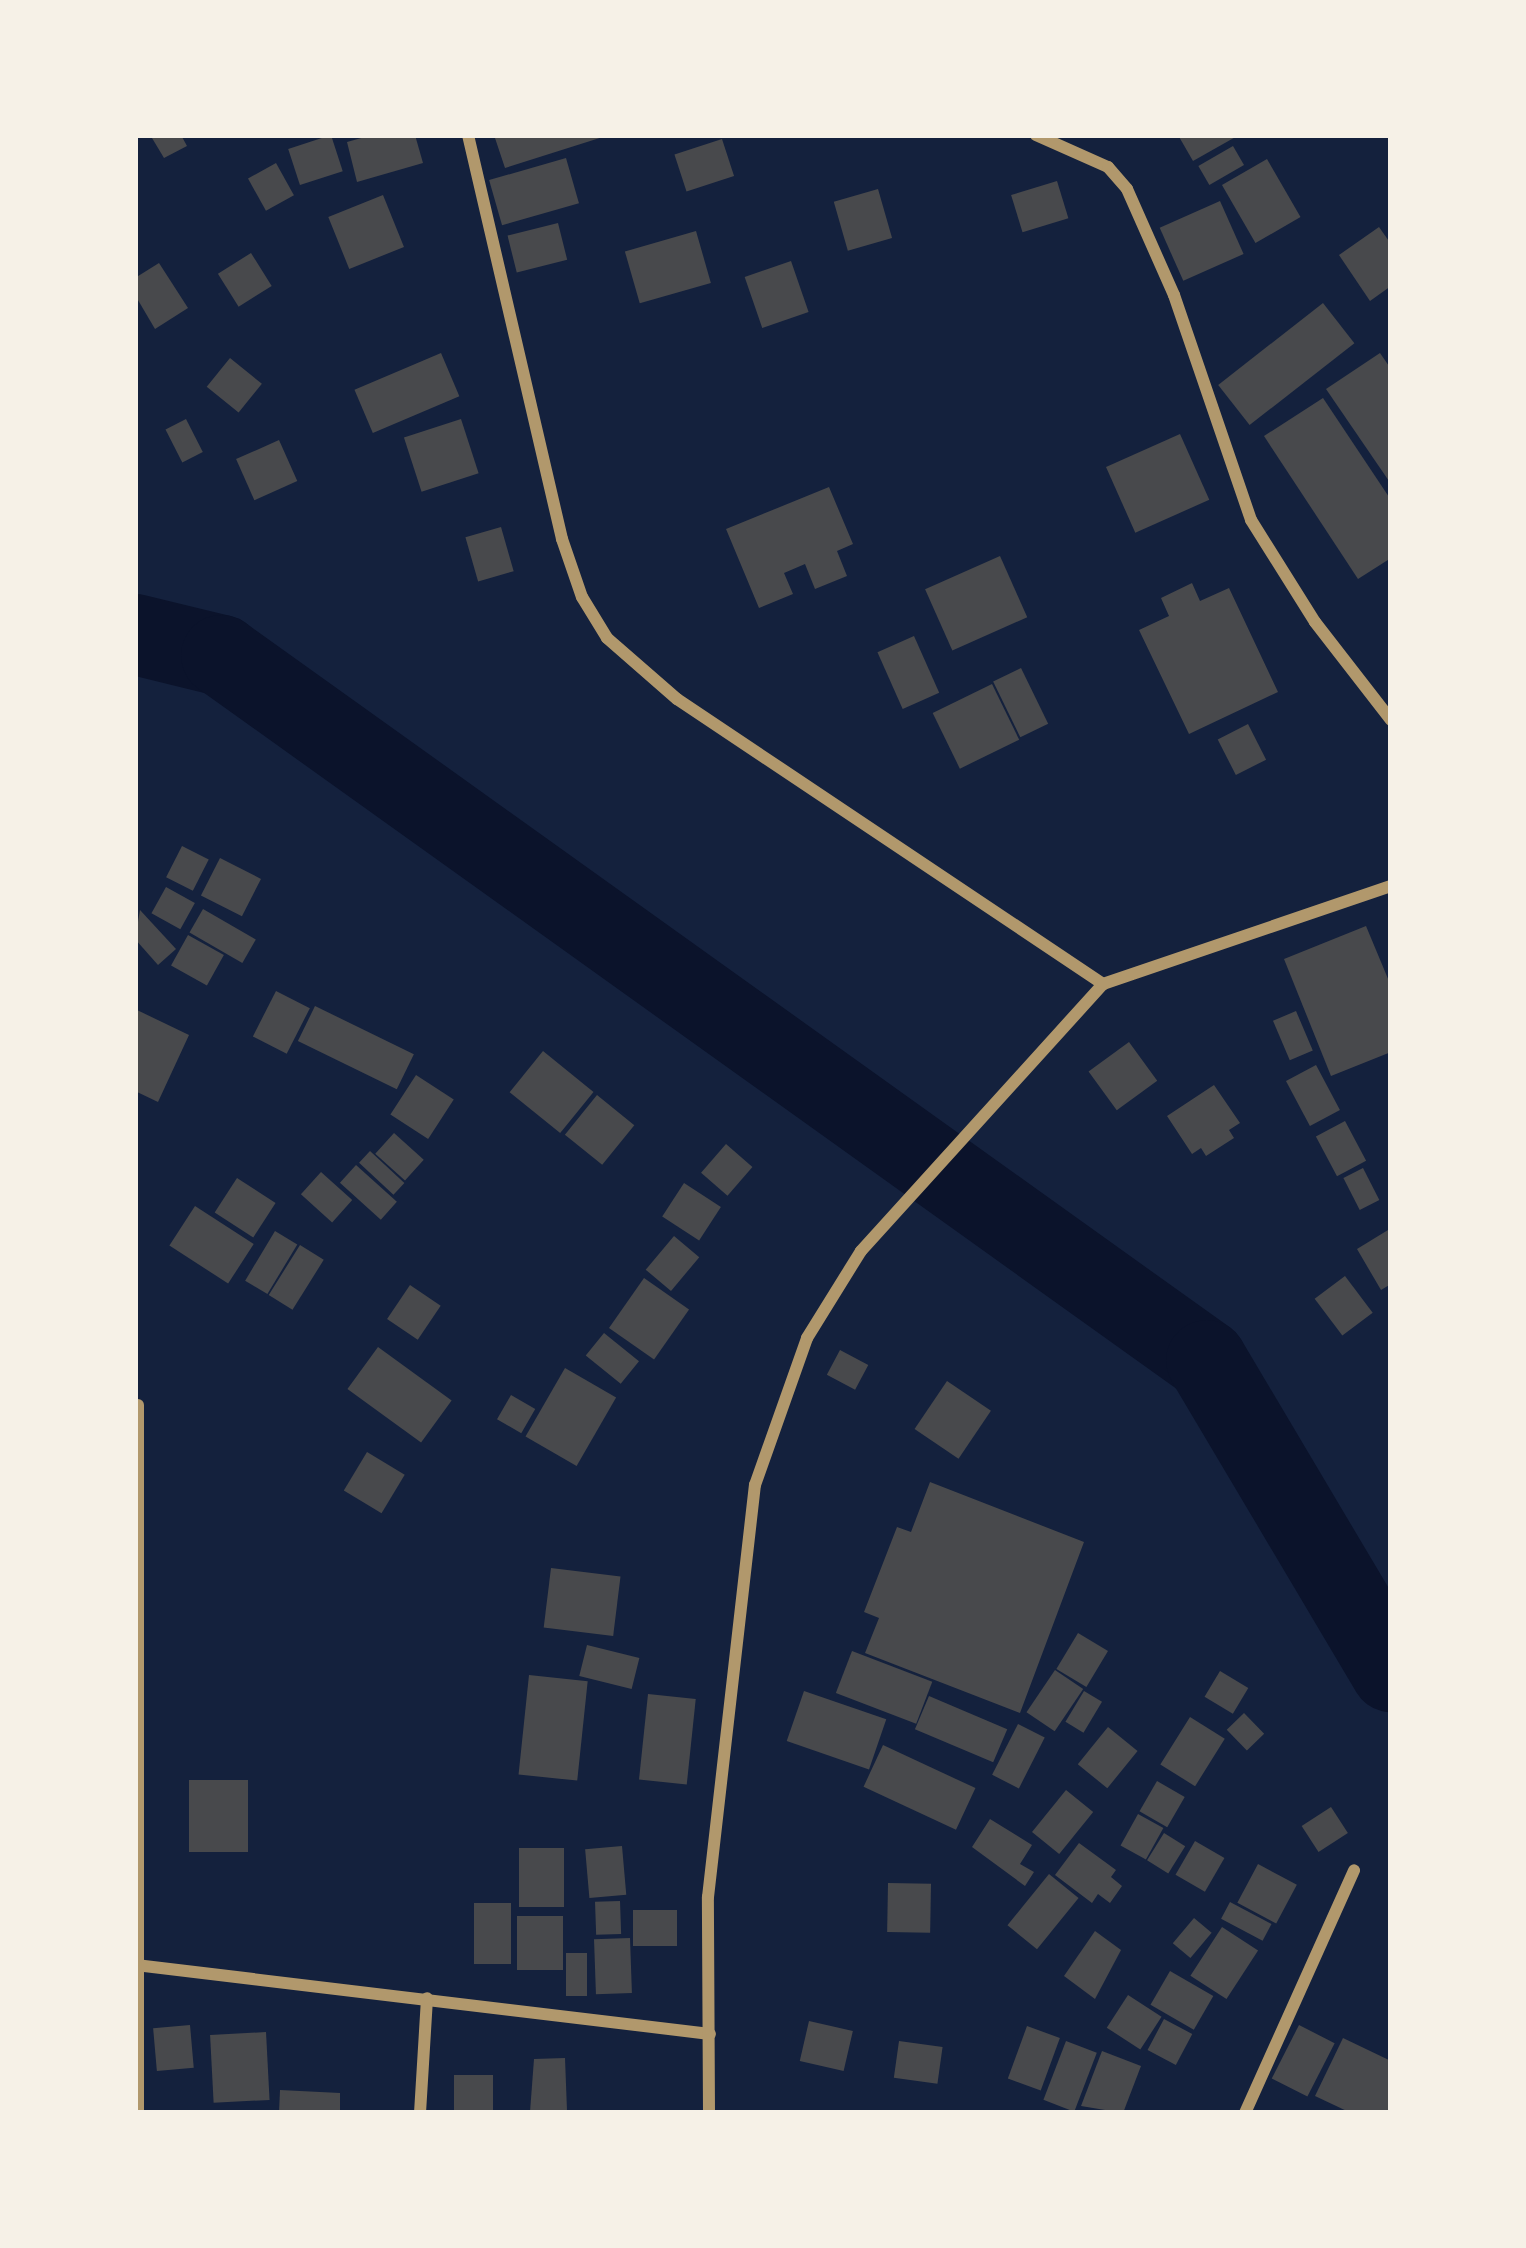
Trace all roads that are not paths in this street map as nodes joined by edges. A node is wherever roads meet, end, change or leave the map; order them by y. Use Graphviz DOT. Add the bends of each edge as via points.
graph roads {
  1 [pos="468,135"];
  2 [pos="1036,135"];
  3 [pos="1391,720"];
  4 [pos="1391,886"];
  5 [pos="1103,984"];
  6 [pos="138,1406"];
  7 [pos="1354,1870"];
  8 [pos="138,1965"];
  9 [pos="428,1998"];
  10 [pos="710,2034"];
  11 [pos="138,2113"];
  12 [pos="420,2113"];
  13 [pos="710,2113"];
  14 [pos="1245,2113"];
  1 -- 5 [label="street" via="562,539 607,638 677,698"];
  2 -- 3 [label="street" via="1108,167 1127,189 1174,295 1251,520 1315,622"];
  4 -- 5 [label="street"];
  5 -- 10 [label="street" via="861,1251 807,1338 755,1485 708,1897"];
  6 -- 8 [label="street"];
  7 -- 14 [label="street"];
  8 -- 9 [label="street"];
  8 -- 11 [label="street"];
  9 -- 10 [label="street"];
  9 -- 12 [label="street"];
  10 -- 13 [label="street"];
}
